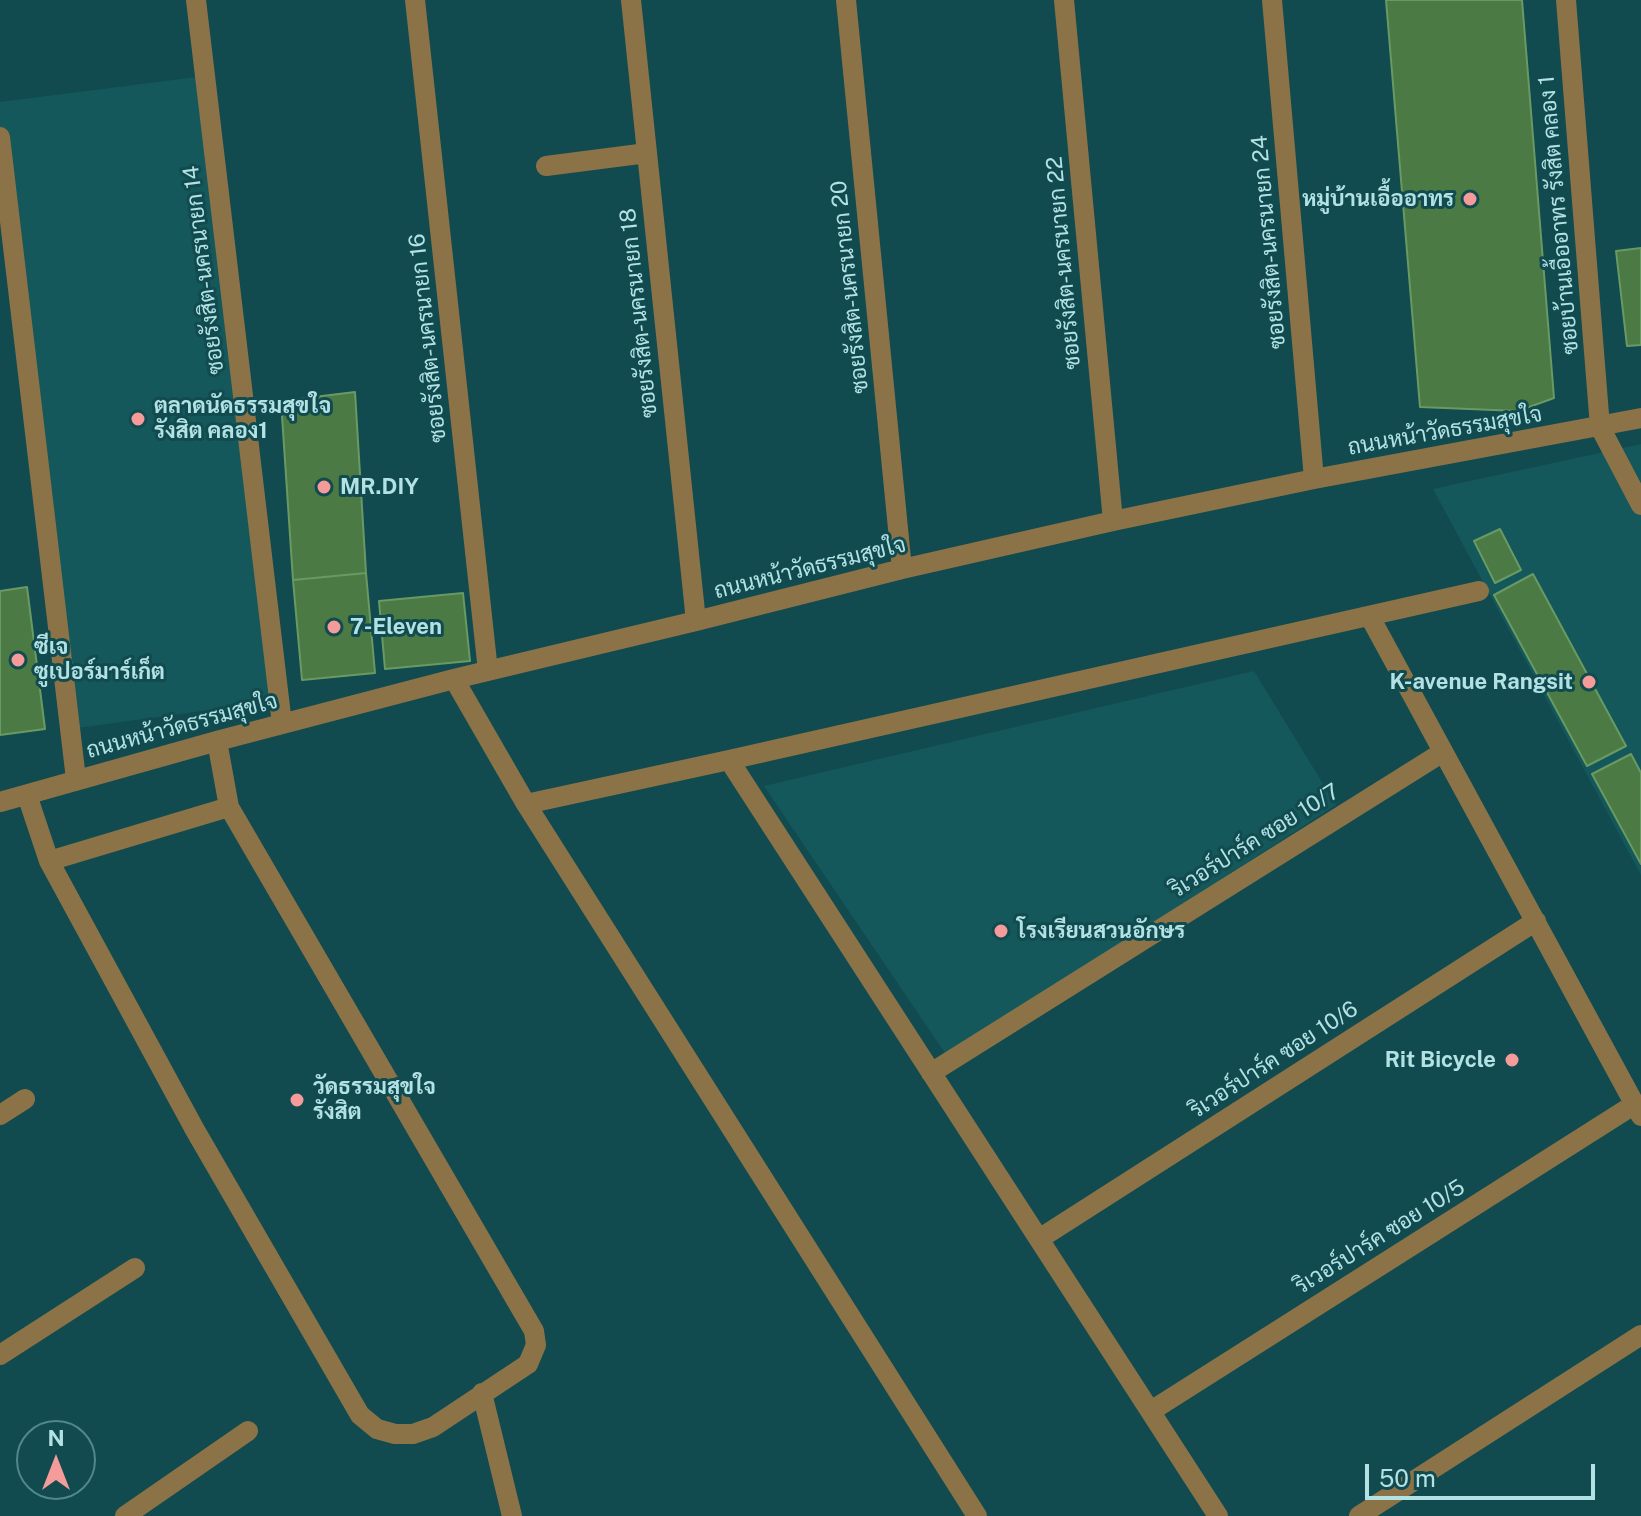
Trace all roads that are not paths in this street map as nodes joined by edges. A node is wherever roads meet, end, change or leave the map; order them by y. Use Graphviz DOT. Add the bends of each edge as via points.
graph roads {
  1 [pos="196,0"];
  2 [pos="415,0"];
  3 [pos="631,0"];
  4 [pos="846,0"];
  5 [pos="1064,0"];
  6 [pos="1272,0"];
  7 [pos="1566,0"];
  8 [pos="0,137"];
  9 [pos="647,153"];
  10 [pos="546,166"];
  11 [pos="1641,418"];
  12 [pos="1600,427"];
  13 [pos="1314,479"];
  14 [pos="1641,505"];
  15 [pos="1113,521"];
  16 [pos="902,569"];
  17 [pos="1479,591"];
  18 [pos="1370,617"];
  19 [pos="696,621"];
  20 [pos="488,671"];
  21 [pos="454,679"];
  22 [pos="282,724"];
  23 [pos="217,741"];
  24 [pos="1443,752"];
  25 [pos="729,760"];
  26 [pos="76,779"];
  27 [pos="27,795"];
  28 [pos="0,802"];
  29 [pos="526,804"];
  30 [pos="229,807"];
  31 [pos="49,861"];
  32 [pos="1536,921"];
  33 [pos="931,1073"];
  34 [pos="25,1099"];
  35 [pos="1638,1110"];
  36 [pos="0,1115"];
  37 [pos="1039,1239"];
  38 [pos="135,1268"];
  39 [pos="1641,1335"];
  40 [pos="0,1355"];
  41 [pos="482,1393"];
  42 [pos="1151,1411"];
  43 [pos="248,1431"];
  44 [pos="125,1516"];
  45 [pos="512,1516"];
  46 [pos="977,1516"];
  47 [pos="1218,1516"];
  48 [pos="1359,1516"];
  1 -- 22 [label="street, ซอยรังสิต-นครนายก 14"];
  2 -- 20 [label="street, ซอยรังสิต-นครนายก 16"];
  3 -- 9 [label="street, ซอยรังสิต-นครนายก 18"];
  4 -- 16 [label="street, ซอยรังสิต-นครนายก 20"];
  5 -- 15 [label="street, ซอยรังสิต-นครนายก 22"];
  6 -- 13 [label="street, ซอยรังสิต-นครนายก 24"];
  7 -- 12 [label="street, ซอยบ้านเอื้ออาทร รังสิต คลอง 1"];
  8 -- 26 [label="street"];
  9 -- 10 [label="street"];
  9 -- 19 [label="street, ซอยรังสิต-นครนายก 18"];
  11 -- 12 [label="street, ถนนหน้าวัดธรรมสุขใจ"];
  12 -- 13 [label="street, ถนนหน้าวัดธรรมสุขใจ"];
  12 -- 14 [label="street"];
  13 -- 15 [label="street, ถนนหน้าวัดธรรมสุขใจ"];
  15 -- 16 [label="street, ถนนหน้าวัดธรรมสุขใจ"];
  16 -- 19 [label="street, ถนนหน้าวัดธรรมสุขใจ"];
  17 -- 18 [label="street"];
  18 -- 24 [label="street"];
  18 -- 25 [label="street"];
  19 -- 20 [label="street, ถนนหน้าวัดธรรมสุขใจ"];
  20 -- 21 [label="street, ถนนหน้าวัดธรรมสุขใจ"];
  21 -- 22 [label="street, ถนนหน้าวัดธรรมสุขใจ"];
  21 -- 29 [label="street"];
  22 -- 23 [label="street, ถนนหน้าวัดธรรมสุขใจ"];
  23 -- 26 [label="street, ถนนหน้าวัดธรรมสุขใจ"];
  23 -- 30 [label="street"];
  24 -- 32 [label="street"];
  24 -- 33 [label="street, ริเวอร์ปาร์ค ซอย 10/7"];
  25 -- 29 [label="street"];
  25 -- 33 [label="street"];
  26 -- 27 [label="street, ถนนหน้าวัดธรรมสุขใจ"];
  27 -- 28 [label="street, ถนนหน้าวัดธรรมสุขใจ"];
  27 -- 31 [label="street"];
  29 -- 46 [label="street"];
  30 -- 31 [label="street"];
  30 -- 41 [label="street" via="534,1331 536,1345 528,1364"];
  31 -- 41 [label="street" via="195,1130 360,1415 377,1429 413,1434 433,1427"];
  32 -- 35 [label="street"];
  32 -- 37 [label="street, ริเวอร์ปาร์ค ซอย 10/6"];
  33 -- 37 [label="street"];
  34 -- 36 [label="street"];
  35 -- 42 [label="street, ริเวอร์ปาร์ค ซอย 10/5"];
  37 -- 42 [label="street"];
  38 -- 40 [label="street"];
  39 -- 48 [label="street"];
  41 -- 45 [label="street"];
  42 -- 47 [label="street"];
  43 -- 44 [label="street"];
}
